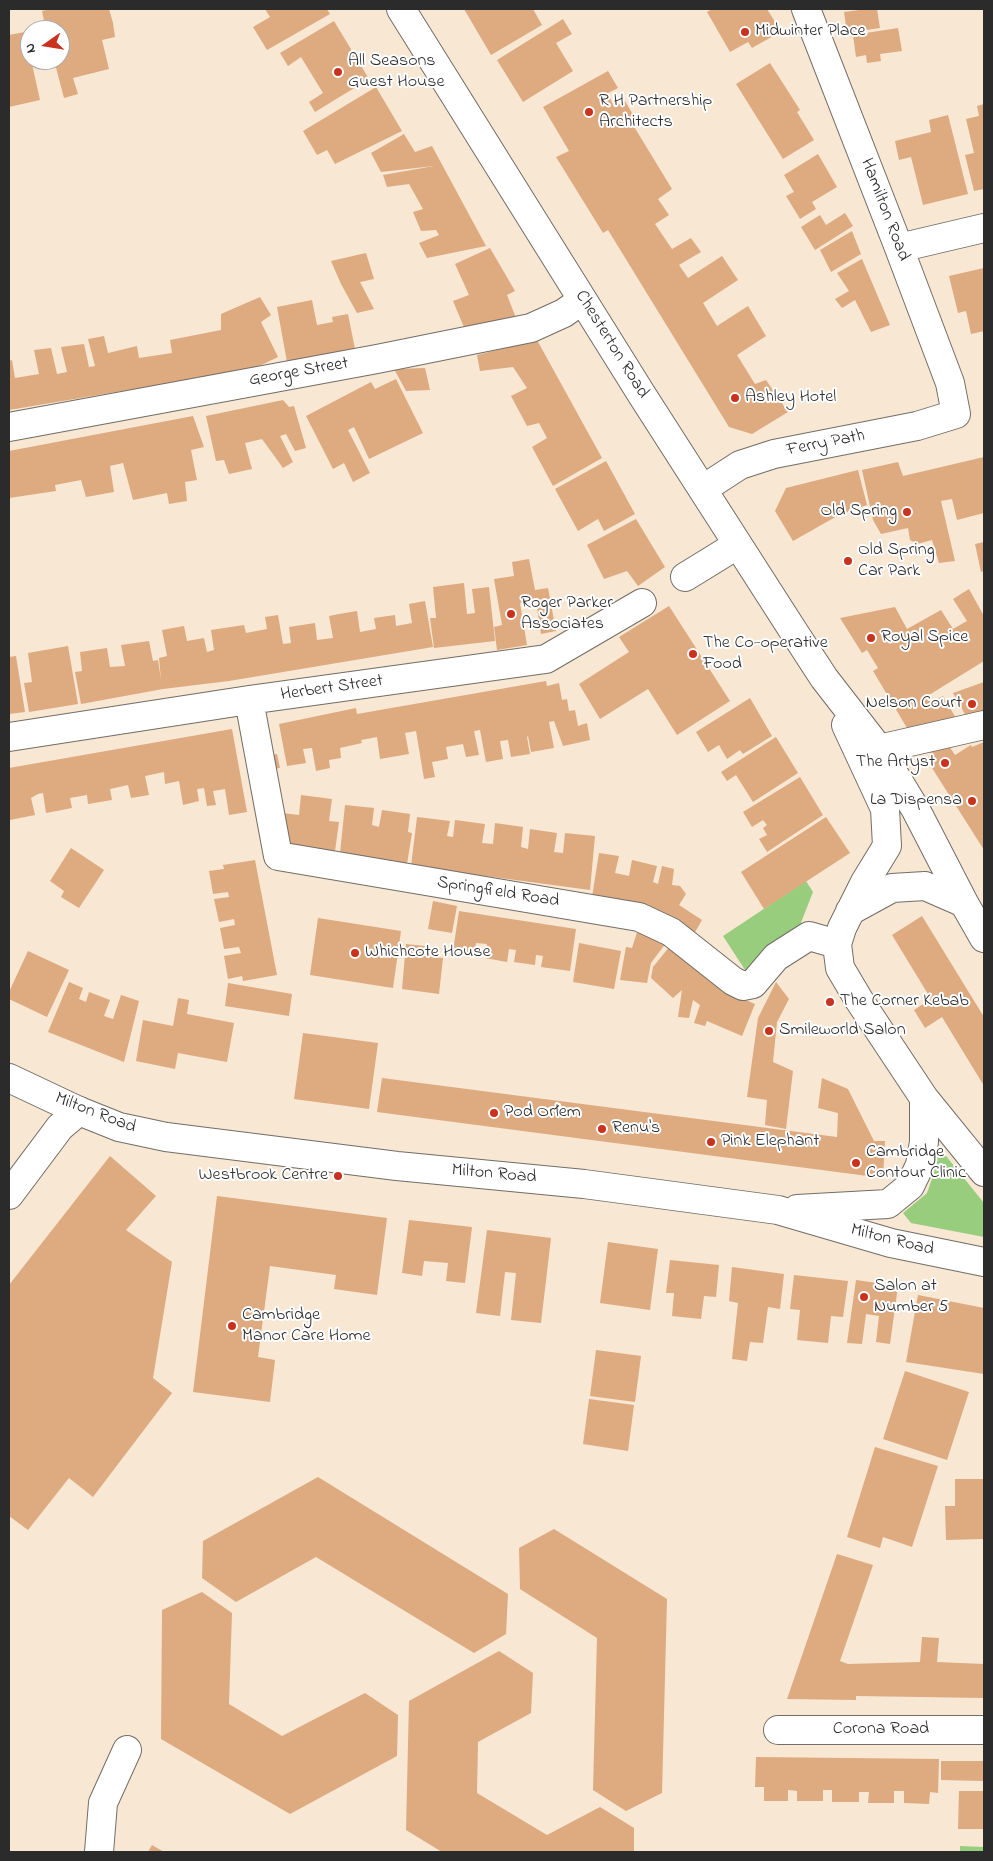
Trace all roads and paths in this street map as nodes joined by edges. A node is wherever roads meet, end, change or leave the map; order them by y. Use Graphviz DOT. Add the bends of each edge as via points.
graph roads {
  1 [pos="401,9"];
  2 [pos="806,9"];
  3 [pos="984,228"];
  4 [pos="900,248"];
  5 [pos="582,300"];
  6 [pos="956,414"];
  7 [pos="9,427"];
  8 [pos="703,489"];
  9 [pos="737,545"];
  10 [pos="685,577"];
  11 [pos="642,603"];
  12 [pos="824,678"];
  13 [pos="249,700"];
  14 [pos="984,725"];
  15 [pos="9,737"];
  16 [pos="879,749"];
  17 [pos="964,903"];
  18 [pos="850,911"];
  19 [pos="984,938"];
  20 [pos="837,944"];
  21 [pos="9,1078"];
  22 [pos="924,1098"];
  23 [pos="79,1111"];
  24 [pos="984,1172"];
  25 [pos="9,1195"];
  26 [pos="778,1210"];
  27 [pos="984,1262"];
  28 [pos="778,1730"];
  29 [pos="984,1730"];
  30 [pos="127,1750"];
  31 [pos="99,1852"];
  1 -- 5 [label="street, Chesterton Road"];
  2 -- 4 [label="street, Hamilton Road"];
  3 -- 4 [label="street"];
  4 -- 6 [label="street, Hamilton Road" via="950,383"];
  5 -- 7 [label="street, George Street" via="564,313 531,328"];
  5 -- 8 [label="street, Chesterton Road"];
  6 -- 8 [label="street, Ferry Path" via="917,426 774,454 740,465"];
  8 -- 9 [label="street, Chesterton Road"];
  9 -- 10 [label="street"];
  9 -- 12 [label="street, Chesterton Road"];
  11 -- 13 [label="street, Herbert Street" via="546,660"];
  12 -- 16 [label="street"];
  12 -- 18 [label="street" via="885,809 887,846"];
  13 -- 15 [label="street, Herbert Street"];
  13 -- 20 [label="street, Springfield Road" via="278,856 639,916 671,932 744,986 753,984 776,957 809,936"];
  14 -- 16 [label="street"];
  16 -- 17 [label="street" via="916,810"];
  17 -- 18 [label="street" via="925,886 892,888"];
  17 -- 19 [label="street"];
  18 -- 20 [label="street"];
  20 -- 22 [label="street" via="840,968"];
  21 -- 23 [label="street, Milton Road"];
  22 -- 24 [label="street"];
  22 -- 26 [label="street" via="924,1142 920,1165 910,1186 888,1204"];
  23 -- 25 [label="street" via="60,1127"];
  23 -- 26 [label="street, Milton Road" via="131,1131 166,1137 397,1166 584,1184"];
  26 -- 27 [label="street, Milton Road" via="891,1243"];
  28 -- 29 [label="street, Corona Road"];
  30 -- 31 [label="street" via="103,1803"];
}
